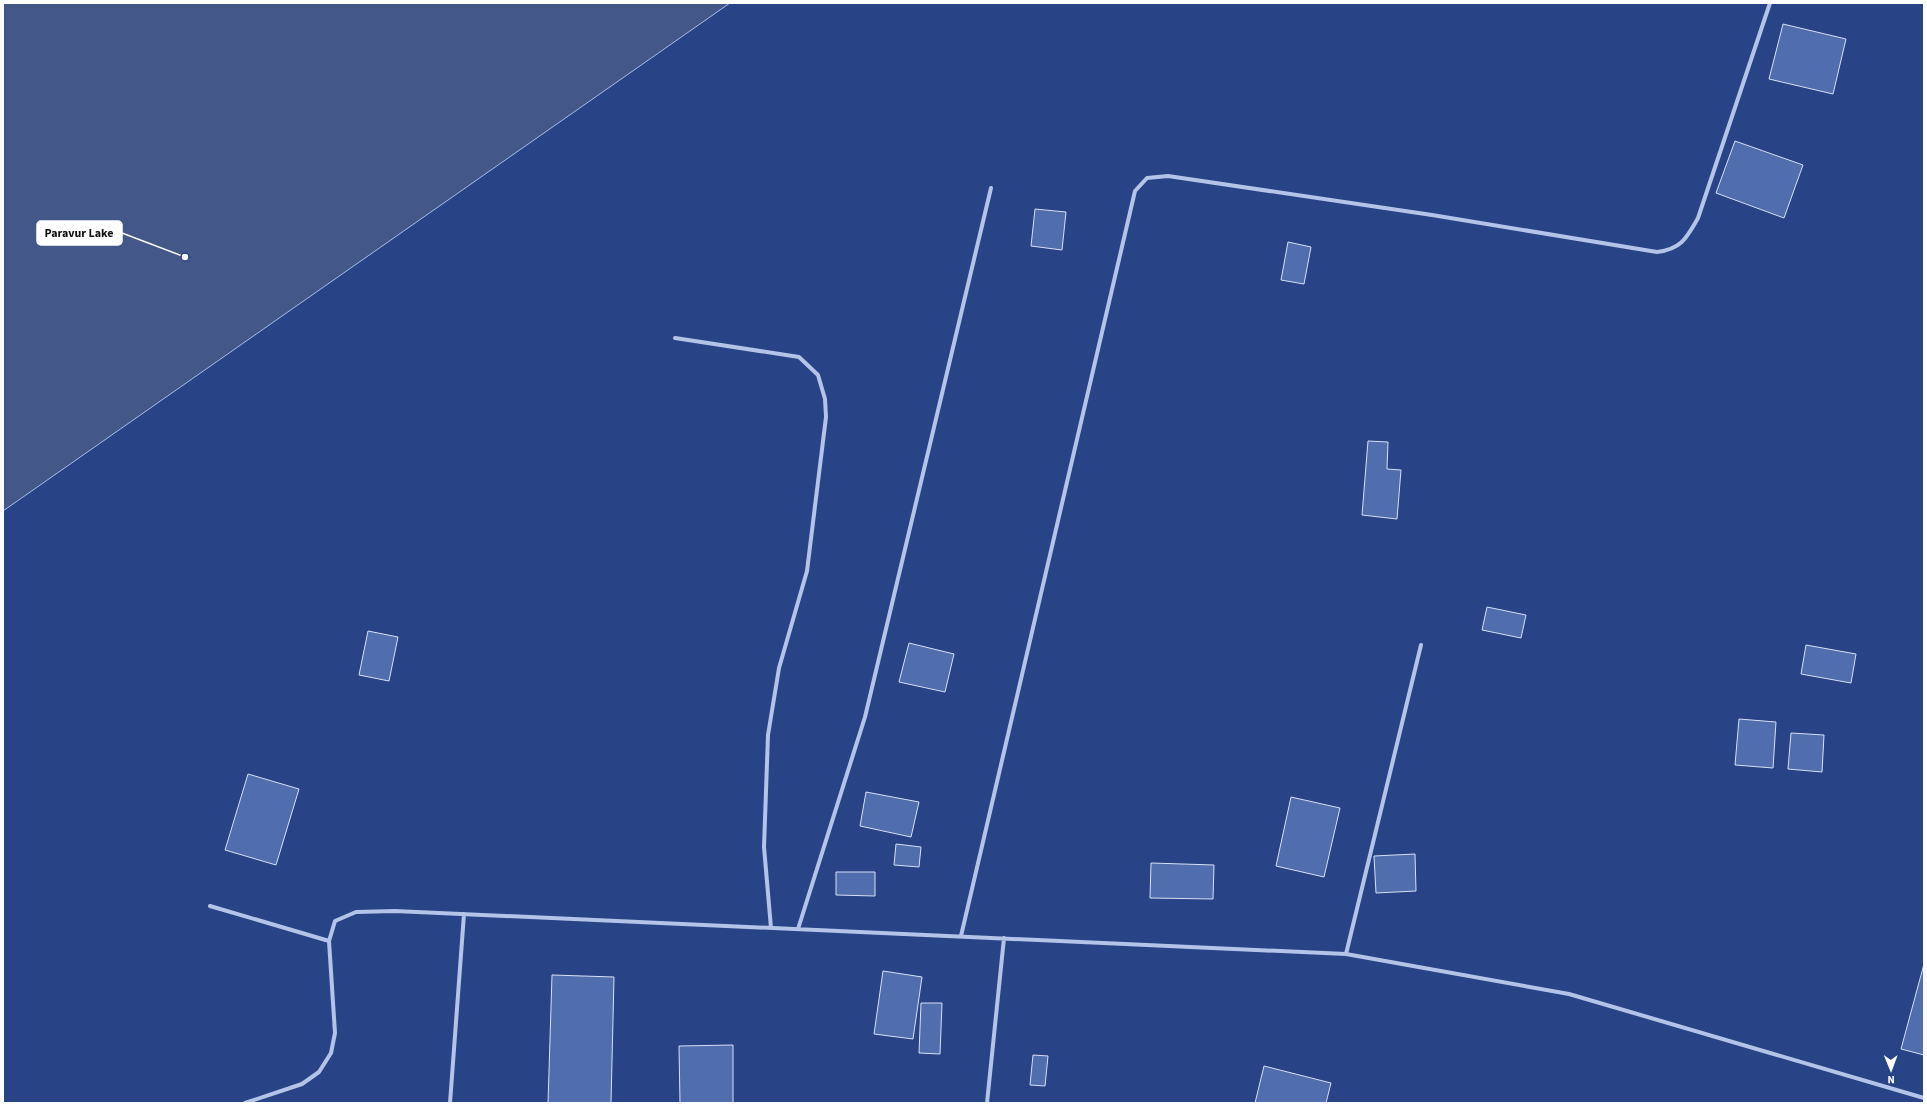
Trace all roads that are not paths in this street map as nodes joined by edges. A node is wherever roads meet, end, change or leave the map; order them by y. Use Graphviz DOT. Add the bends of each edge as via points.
graph roads {
  1 [pos="1770,3"];
  2 [pos="991,188"];
  3 [pos="675,338"];
  4 [pos="1421,645"];
  5 [pos="210,906"];
  6 [pos="464,914"];
  7 [pos="771,928"];
  8 [pos="798,929"];
  9 [pos="961,936"];
  10 [pos="1004,938"];
  11 [pos="329,941"];
  12 [pos="1346,954"];
  13 [pos="1924,1098"];
  14 [pos="245,1103"];
  15 [pos="450,1103"];
  16 [pos="987,1103"];
  1 -- 9 [label="street" via="1698,218 1686,239 1671,250 1657,252 1432,215 1168,176 1147,178 1135,191"];
  2 -- 8 [label="street" via="865,717"];
  3 -- 7 [label="street" via="799,357 818,375 825,399 826,417 807,571 779,668 768,735 764,847"];
  4 -- 12 [label="street"];
  5 -- 11 [label="street"];
  6 -- 7 [label="street"];
  6 -- 11 [label="street" via="356,912 335,921"];
  6 -- 15 [label="street"];
  7 -- 8 [label="street"];
  8 -- 9 [label="street"];
  9 -- 10 [label="street"];
  10 -- 12 [label="street"];
  10 -- 16 [label="street"];
  11 -- 14 [label="street" via="335,1033 331,1054 319,1072 302,1084"];
  12 -- 13 [label="street" via="1569,994"];
}
